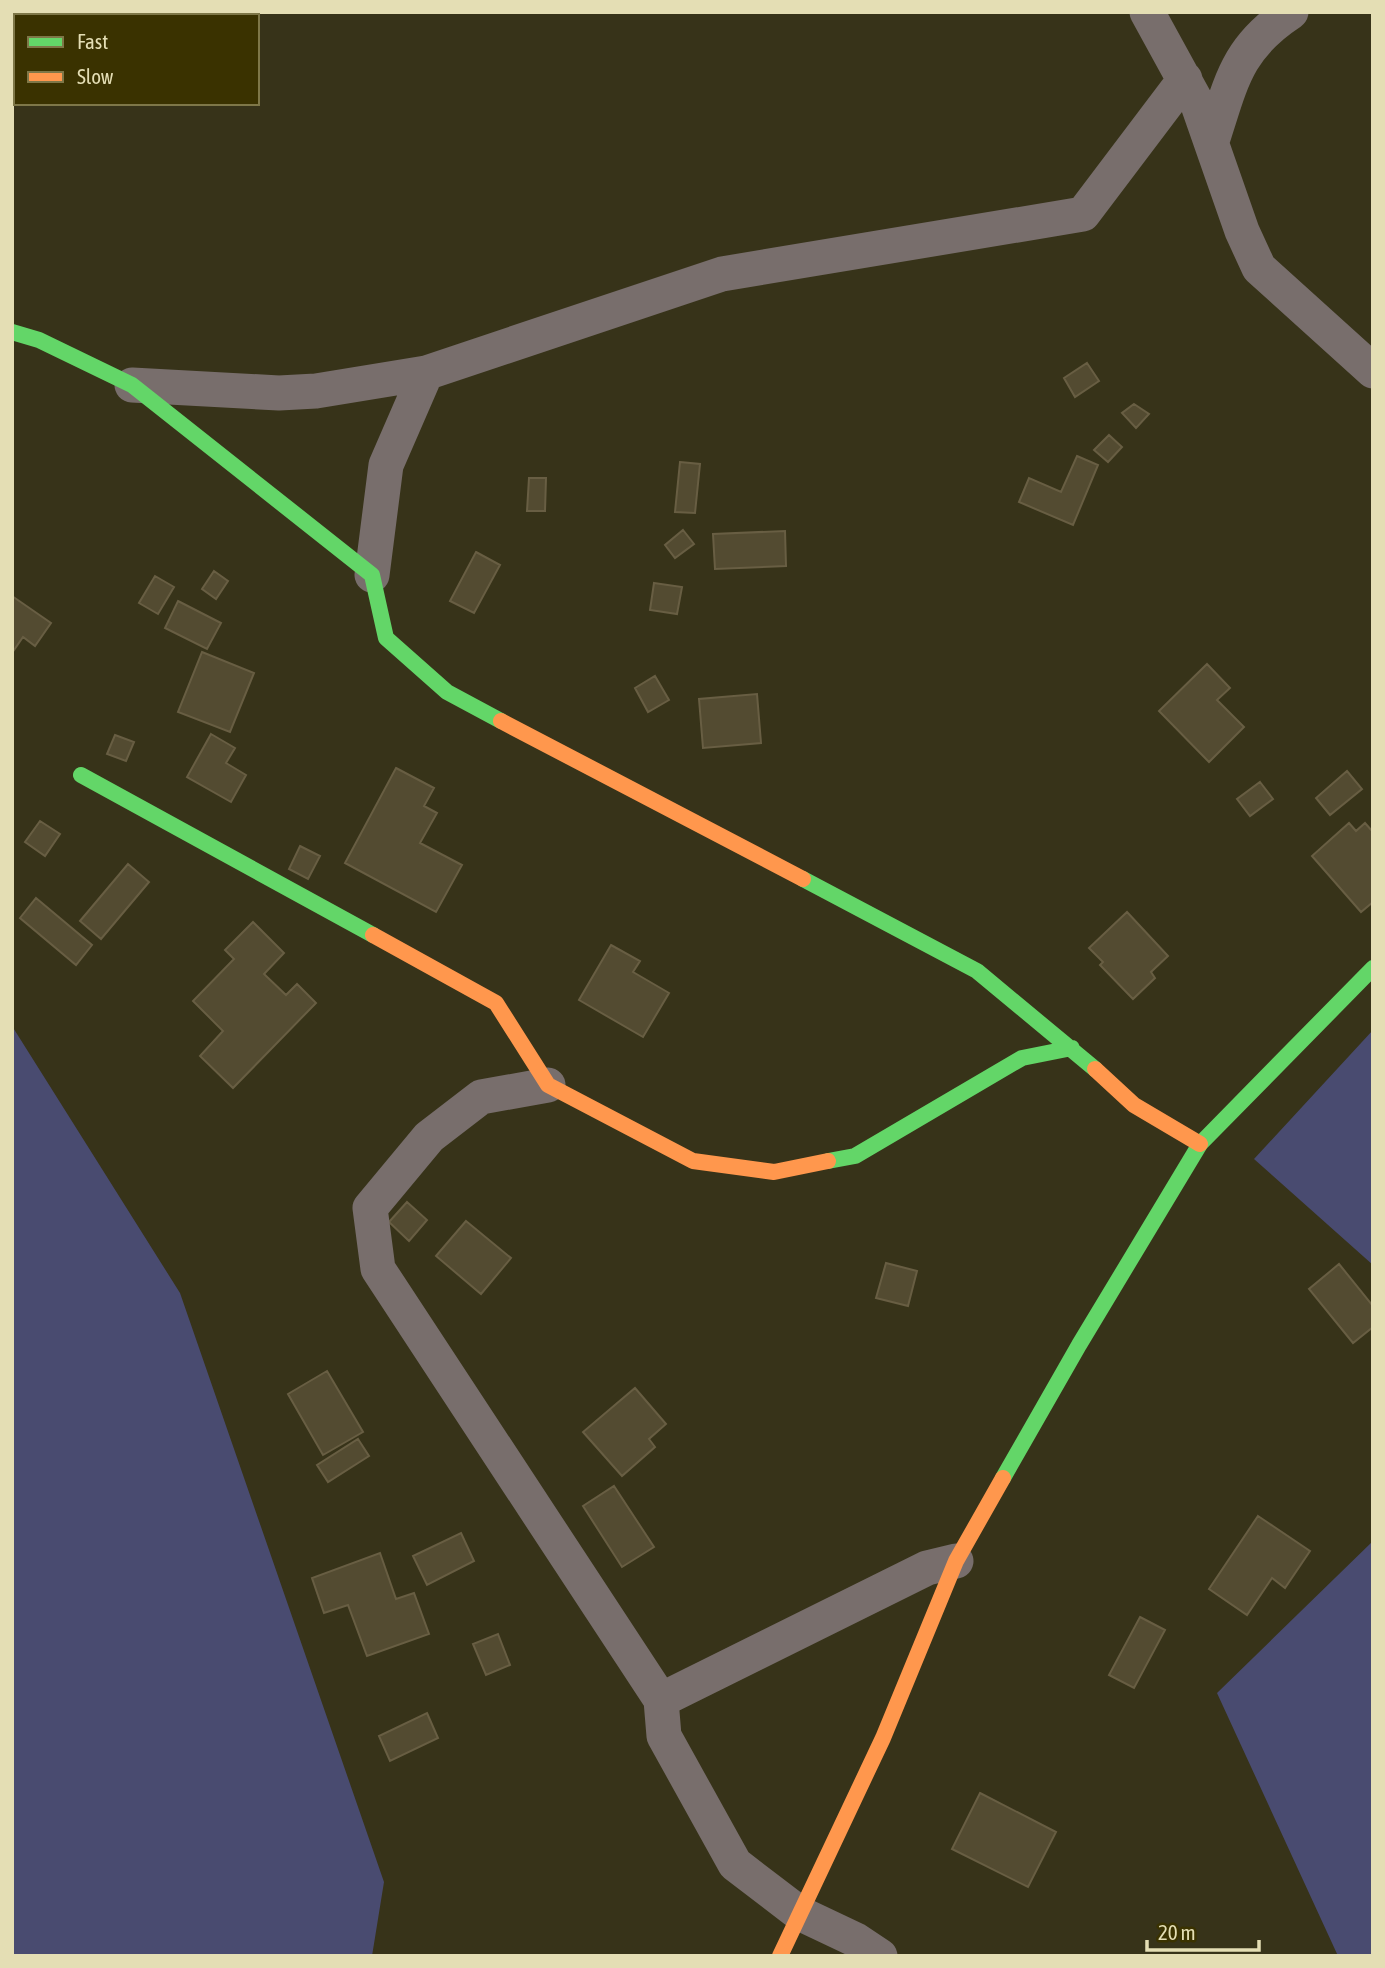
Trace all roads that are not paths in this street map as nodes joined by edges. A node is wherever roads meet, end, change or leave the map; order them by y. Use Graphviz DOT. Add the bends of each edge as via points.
graph roads {
  1 [pos="1147,12"];
  2 [pos="1291,12"];
  3 [pos="1185,79"];
  4 [pos="1212,141"];
  5 [pos="12,332"];
  6 [pos="1373,371"];
  7 [pos="426,373"];
  8 [pos="132,385"];
  9 [pos="372,575"];
  10 [pos="81,775"];
  11 [pos="1373,968"];
  12 [pos="1072,1048"];
  13 [pos="548,1085"];
  14 [pos="1200,1144"];
  15 [pos="956,1561"];
  16 [pos="661,1700"];
  17 [pos="799,1913"];
  18 [pos="780,1956"];
  19 [pos="880,1956"];
  1 -- 3 [label="street"];
  2 -- 4 [label="street" via="1254,41 1236,68"];
  3 -- 4 [label="street"];
  3 -- 7 [label="street" via="1083,214 722,274"];
  4 -- 6 [label="street" via="1259,268"];
  5 -- 8 [label="street" via="39,340"];
  7 -- 8 [label="street" via="279,393"];
  7 -- 9 [label="street" via="386,465"];
  8 -- 9 [label="street"];
  9 -- 12 [label="street" via="386,638 447,691 977,971"];
  10 -- 13 [label="street" via="496,1003"];
  11 -- 14 [label="street"];
  12 -- 13 [label="street" via="1022,1058 855,1156 774,1172 694,1161"];
  12 -- 14 [label="street" via="1134,1105"];
  13 -- 16 [label="street" via="481,1097 429,1138 370,1208 378,1269"];
  14 -- 15 [label="street"];
  15 -- 16 [label="street" via="927,1568"];
  15 -- 17 [label="street" via="883,1738"];
  16 -- 17 [label="street" via="664,1736 735,1864"];
  17 -- 18 [label="street"];
  17 -- 19 [label="street"];
}
